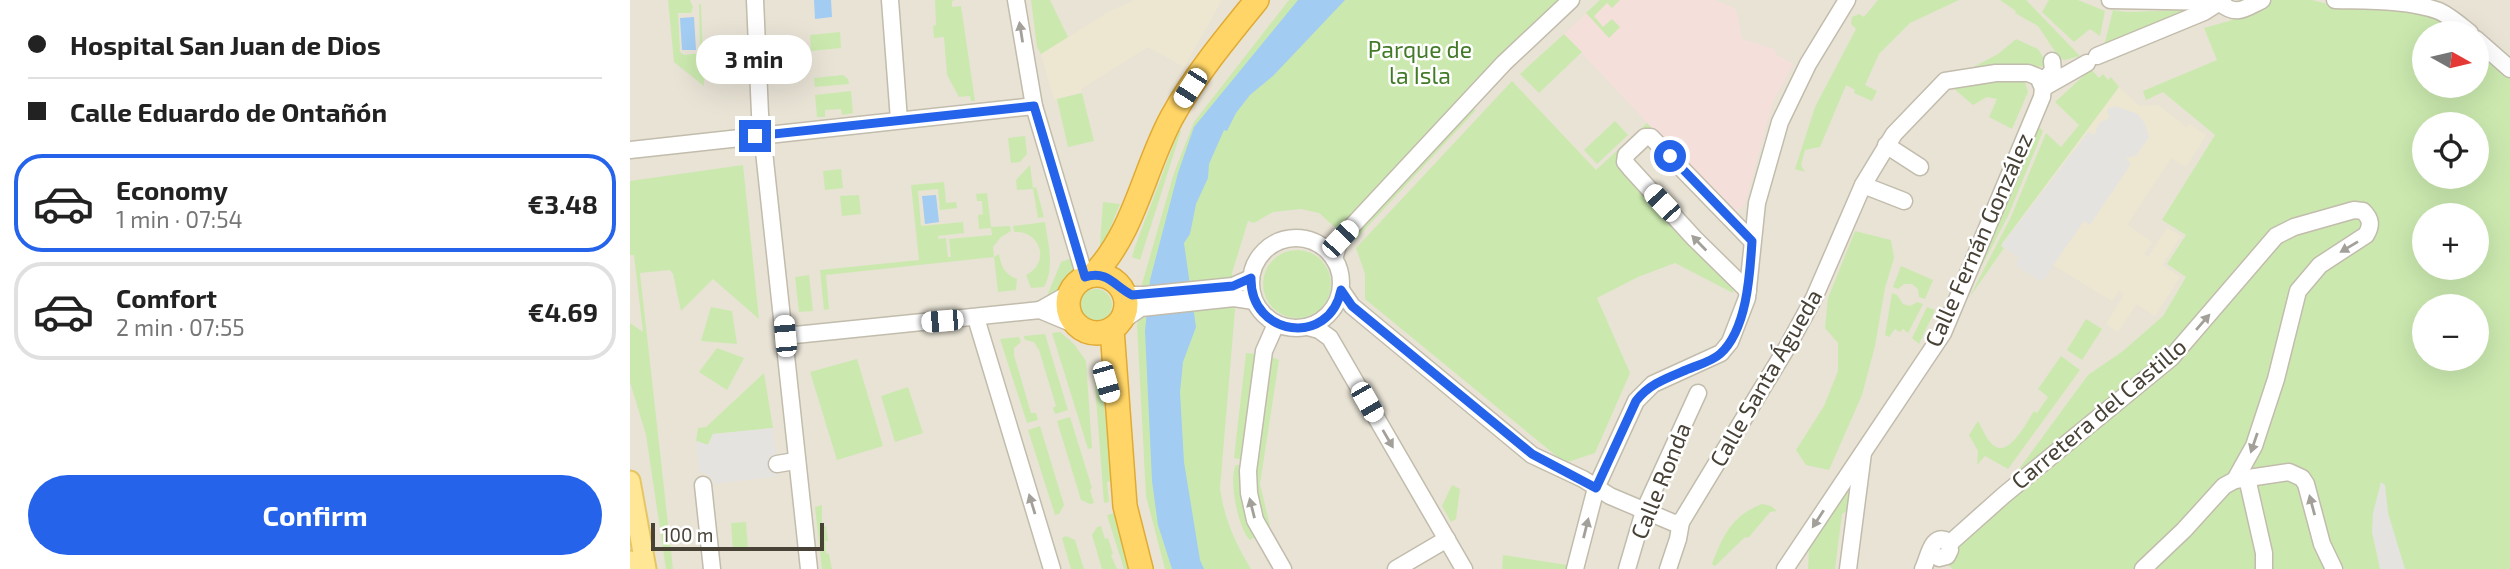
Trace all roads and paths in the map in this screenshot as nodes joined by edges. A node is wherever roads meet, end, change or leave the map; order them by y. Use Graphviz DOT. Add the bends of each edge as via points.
graph roads {
  1 [pos="755,0"];
  2 [pos="890,0"];
  3 [pos="1016,0"];
  4 [pos="1257,0"];
  5 [pos="1571,0"];
  6 [pos="1847,0"];
  7 [pos="2111,0"];
  8 [pos="2262,0"];
  9 [pos="2335,0"];
  10 [pos="2199,1"];
  11 [pos="2221,1"];
  12 [pos="2454,21"];
  13 [pos="2489,50"];
  14 [pos="2052,61"];
  15 [pos="2510,69"];
  16 [pos="2043,85"];
  17 [pos="1034,106"];
  18 [pos="899,120"];
  19 [pos="762,135"];
  20 [pos="1886,145"];
  21 [pos="630,150"];
  22 [pos="1150,167"];
  23 [pos="1920,167"];
  24 [pos="1863,186"];
  25 [pos="1904,201"];
  26 [pos="1340,239"];
  27 [pos="1752,241"];
  28 [pos="1321,246"];
  29 [pos="1334,259"];
  30 [pos="1251,278"];
  31 [pos="1083,282"];
  32 [pos="1341,290"];
  33 [pos="1748,290"];
  34 [pos="1233,292"];
  35 [pos="1131,294"];
  36 [pos="1254,301"];
  37 [pos="1040,310"];
  38 [pos="976,318"];
  39 [pos="1276,324"];
  40 [pos="1116,326"];
  41 [pos="1308,327"];
  42 [pos="1080,328"];
  43 [pos="785,336"];
  44 [pos="1698,393"];
  45 [pos="1118,422"];
  46 [pos="1864,451"];
  47 [pos="2241,479"];
  48 [pos="630,481"];
  49 [pos="703,485"];
  50 [pos="1596,488"];
  51 [pos="1644,511"];
  52 [pos="1681,522"];
  53 [pos="1447,539"];
  54 [pos="1934,559"];
  55 [pos="630,561"];
  56 [pos="631,569"];
  57 [pos="646,569"];
  58 [pos="712,569"];
  59 [pos="809,569"];
  60 [pos="1052,569"];
  61 [pos="1141,569"];
  62 [pos="1283,569"];
  63 [pos="1396,569"];
  64 [pos="1464,569"];
  65 [pos="1575,569"];
  66 [pos="1627,569"];
  67 [pos="1668,569"];
  68 [pos="1784,569"];
  69 [pos="1848,569"];
  70 [pos="1923,569"];
  71 [pos="2143,569"];
  72 [pos="2264,569"];
  73 [pos="2334,569"];
  1 -- 19 [label="street"];
  2 -- 18 [label="street"];
  17 -- 3 [label="street, one-way"];
  4 -- 22 [label="highway" via="1181,102"];
  5 -- 26 [label="street" via="1504,63"];
  6 -- 27 [label="street" via="1789,99 1757,203"];
  7 -- 10 [label="street"];
  8 -- 11 [label="street" via="2238,11 2227,9"];
  9 -- 12 [label="street" via="2427,7"];
  10 -- 11 [label="street"];
  11 -- 16 [label="street"];
  13 -- 15 [label="street"];
  14 -- 16 [label="street" via="2053,71"];
  16 -- 20 [label="street, Calle Santa Águeda" via="2033,74 2012,73 1945,81"];
  16 -- 46 [label="street, Calle Fernán González" via="2042,97 1943,333"];
  17 -- 18 [label="street"];
  17 -- 31 [label="street"];
  18 -- 19 [label="street"];
  19 -- 21 [label="street"];
  19 -- 43 [label="street"];
  20 -- 23 [label="street"];
  20 -- 24 [label="street, Calle Santa Águeda"];
  22 -- 31 [label="highway" via="1113,252"];
  22 -- 35 [label="highway" via="1145,197 1119,273"];
  24 -- 25 [label="street"];
  24 -- 52 [label="street, Calle Santa Águeda" via="1802,321"];
  26 -- 28 [label="street"];
  26 -- 29 [label="street"];
  27 -- 33 [label="street"];
  33 -- 27 [label="street, one-way" via="1630,168 1626,155 1645,137 1651,137"];
  28 -- 29 [label="street"];
  28 -- 30 [label="street" via="1298,238 1275,243 1257,260"];
  29 -- 32 [label="street"];
  30 -- 34 [label="street"];
  30 -- 36 [label="street"];
  31 -- 35 [label="highway" via="1111,279"];
  31 -- 37 [label="street"];
  31 -- 42 [label="highway" via="1067,304"];
  32 -- 41 [label="street" via="1332,311"];
  32 -- 50 [label="street" via="1352,306 1532,454"];
  33 -- 50 [label="street" via="1744,311 1721,353 1653,384 1636,401"];
  34 -- 35 [label="street"];
  34 -- 36 [label="street"];
  35 -- 40 [label="highway"];
  36 -- 39 [label="street"];
  37 -- 38 [label="street"];
  37 -- 42 [label="street"];
  38 -- 43 [label="street"];
  60 -- 38 [label="street, one-way"];
  39 -- 41 [label="street"];
  62 -- 39 [label="street, one-way" via="1255,520 1248,463 1264,351"];
  40 -- 42 [label="highway" via="1098,334"];
  40 -- 45 [label="highway"];
  41 -- 53 [label="street, one-way" via="1330,338"];
  42 -- 45 [label="highway" via="1096,346"];
  43 -- 59 [label="street"];
  44 -- 51 [label="street, Calle Ronda"];
  45 -- 61 [label="highway" via="1125,506"];
  46 -- 68 [label="street, Calle Fernán González, one-way"];
  46 -- 69 [label="street"];
  54 -- 47 [label="street, Carretera del Castillo, one-way" via="1949,553 1949,544 2004,495 2171,358 2276,236 2294,227 2363,211 2370,221 2366,235 2329,258 2298,291 2276,379"];
  47 -- 71 [label="street, Carretera del Castillo" via="2224,486"];
  47 -- 72 [label="street" via="2262,542"];
  73 -- 47 [label="street, one-way" via="2302,478 2289,472"];
  48 -- 57 [label="main road"];
  49 -- 58 [label="street"];
  50 -- 51 [label="street"];
  65 -- 50 [label="street, one-way"];
  51 -- 52 [label="street"];
  51 -- 66 [label="street, Calle Ronda"];
  52 -- 67 [label="street, Calle Santa Águeda"];
  53 -- 63 [label="street"];
  53 -- 64 [label="street"];
  54 -- 70 [label="street"];
  55 -- 56 [label="main road"];
}
